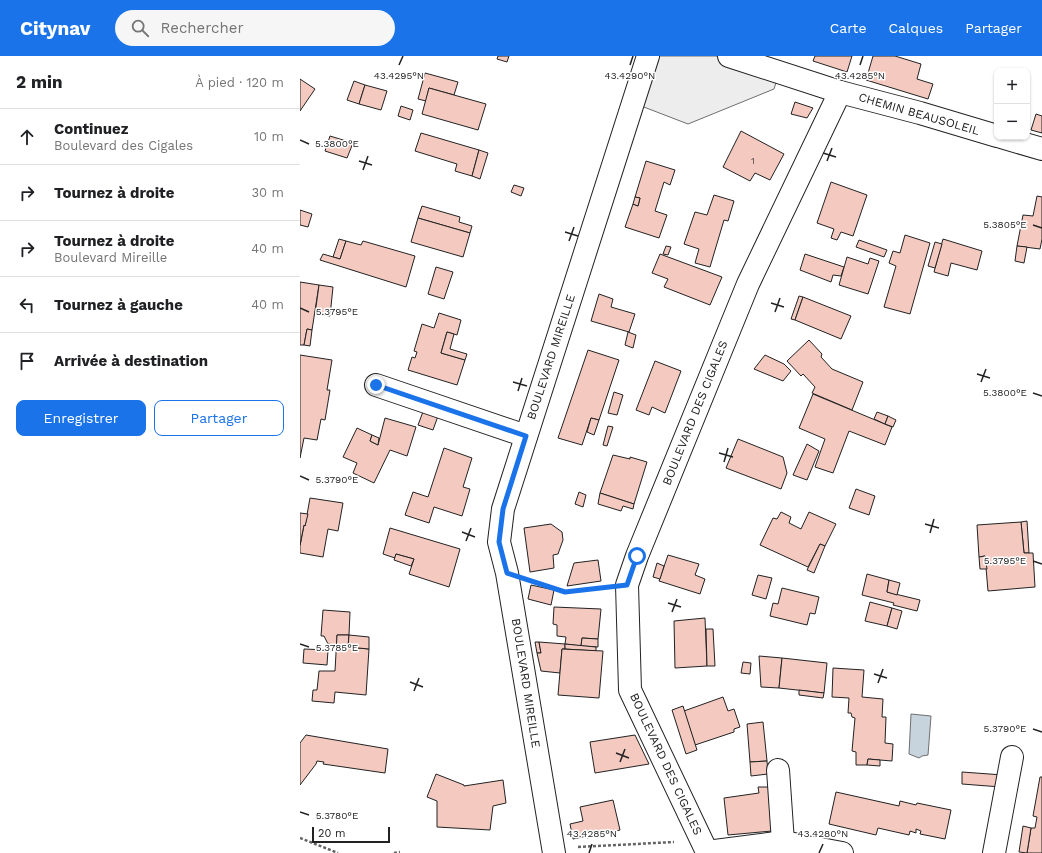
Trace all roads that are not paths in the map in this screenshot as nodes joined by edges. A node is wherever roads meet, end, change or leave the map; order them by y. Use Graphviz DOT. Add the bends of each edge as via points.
graph roads {
  1 [pos="648,56"];
  2 [pos="729,56"];
  3 [pos="840,92"];
  4 [pos="994,135"];
  5 [pos="1011,140"];
  6 [pos="1042,149"];
  7 [pos="376,385"];
  8 [pos="526,436"];
  9 [pos="1012,757"];
  10 [pos="778,770"];
  11 [pos="783,842"];
  12 [pos="553,851"];
  13 [pos="842,853"];
  14 [pos="994,853"];
  1 -- 8 [label="street, BOULEVARD MIREILLE"];
  2 -- 3 [label="street"];
  3 -- 4 [label="street, CHEMIN BEAUSOLEIL"];
  3 -- 11 [label="street, BOULEVARD DES CIGALES" via="748,284 627,585 630,690 707,852"];
  5 -- 6 [label="street"];
  7 -- 8 [label="street"];
  8 -- 12 [label="street, BOULEVARD MIREILLE" via="503,509 499,542 507,573"];
  9 -- 14 [label="street"];
  10 -- 11 [label="street"];
  11 -- 13 [label="street"];
}
